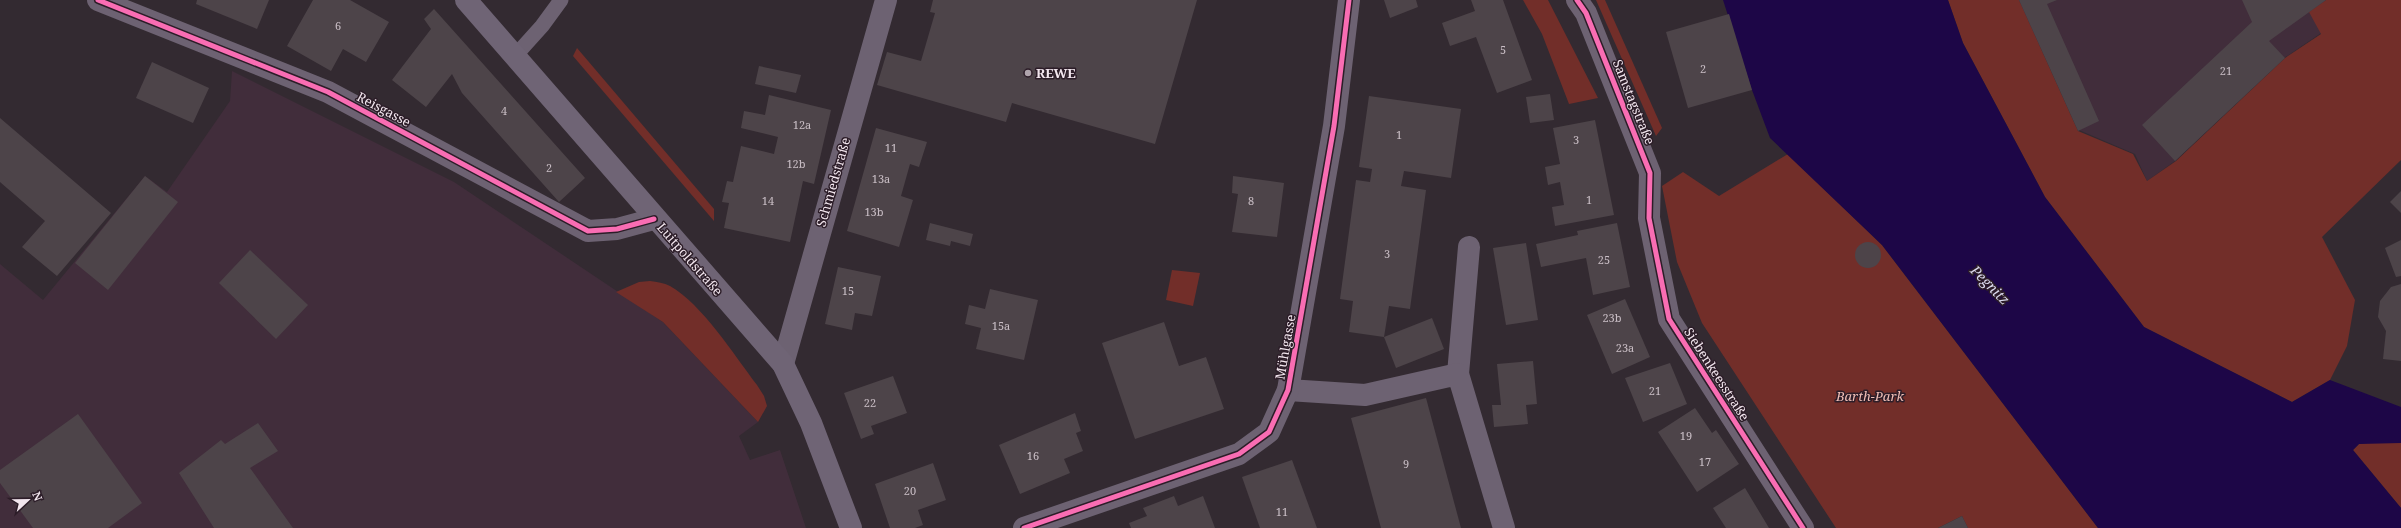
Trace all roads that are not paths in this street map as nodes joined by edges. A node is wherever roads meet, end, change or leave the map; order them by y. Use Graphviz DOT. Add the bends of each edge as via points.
graph roads {
  1 [pos="98,0"];
  2 [pos="466,0"];
  3 [pos="561,0"];
  4 [pos="886,0"];
  5 [pos="1349,0"];
  6 [pos="1577,0"];
  7 [pos="515,56"];
  8 [pos="654,218"];
  9 [pos="1649,218"];
  10 [pos="1469,247"];
  11 [pos="783,364"];
  12 [pos="1458,374"];
  13 [pos="1288,390"];
  14 [pos="851,528"];
  15 [pos="1024,528"];
  16 [pos="1504,528"];
  17 [pos="1804,528"];
  1 -- 8 [label="street, Reisgasse" via="328,92 588,231 617,229"];
  2 -- 7 [label="main road, Luitpoldstraße"];
  3 -- 7 [label="lane"];
  4 -- 11 [label="street, Schmiedstraße"];
  5 -- 13 [label="street, Mühlgasse" via="1334,126"];
  6 -- 9 [label="street, Samstagstraße" via="1586,13 1650,173"];
  7 -- 8 [label="main road, Luitpoldstraße"];
  8 -- 11 [label="main road, Luitpoldstraße"];
  9 -- 17 [label="street, Siebenkeesstraße" via="1669,319"];
  10 -- 12 [label="street"];
  11 -- 14 [label="main road, Luitpoldstraße" via="811,423"];
  12 -- 13 [label="street, Mühlgasse" via="1365,395"];
  12 -- 16 [label="street"];
  13 -- 15 [label="street, Mühlgasse" via="1269,432 1239,454"];
}
